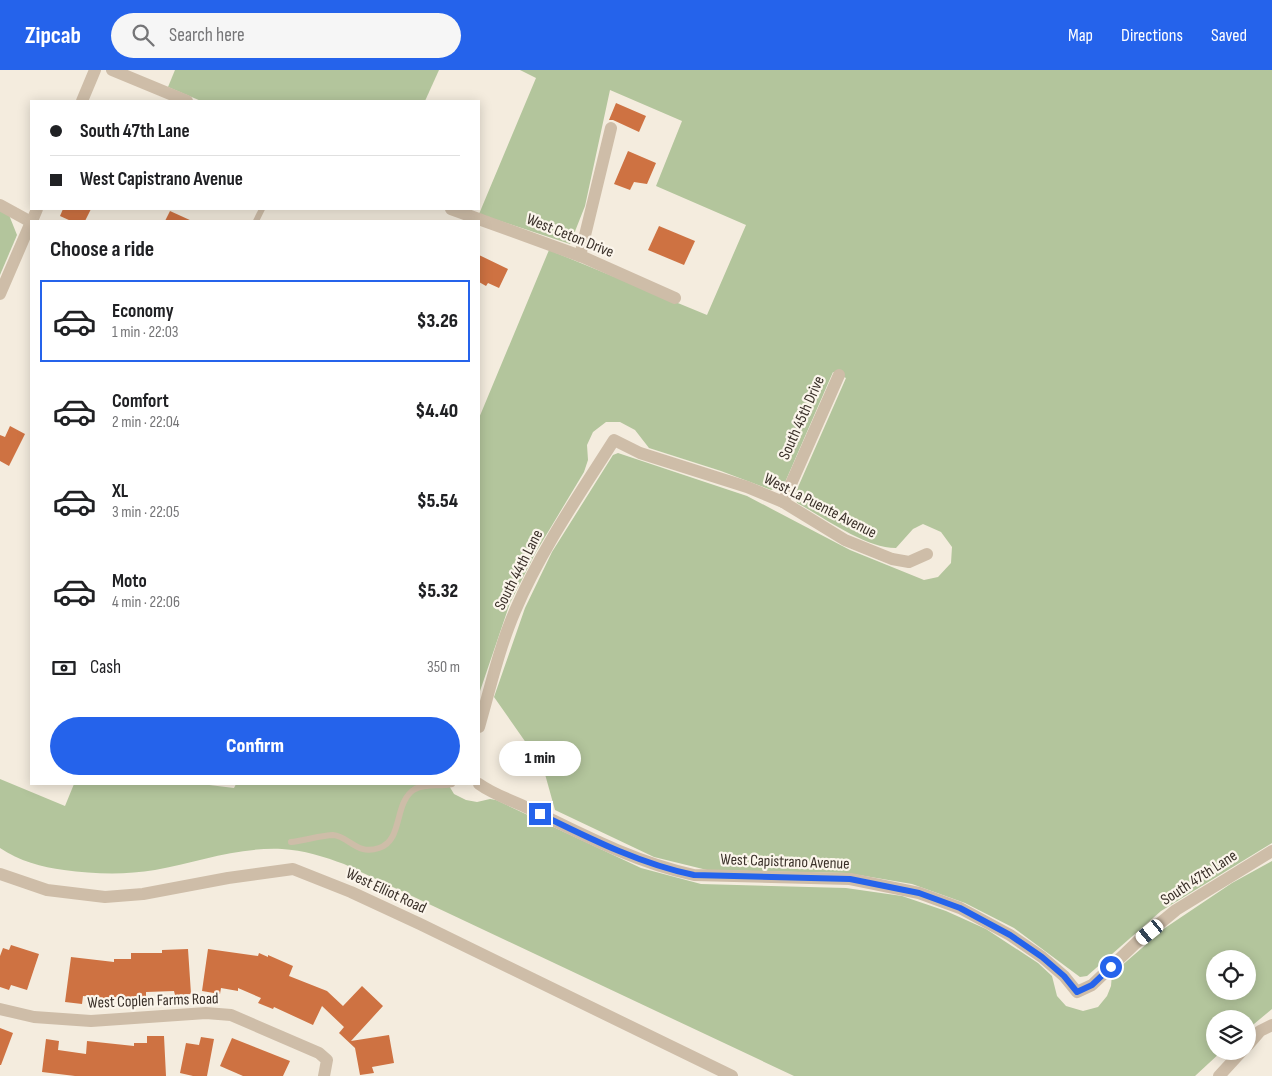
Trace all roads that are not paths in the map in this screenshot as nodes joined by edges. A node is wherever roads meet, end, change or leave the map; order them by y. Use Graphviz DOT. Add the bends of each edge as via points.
graph roads {
  1 [pos="95,70"];
  2 [pos="112,70"];
  3 [pos="82,100"];
  4 [pos="186,100"];
  5 [pos="611,128"];
  6 [pos="0,205"];
  7 [pos="453,210"];
  8 [pos="30,221"];
  9 [pos="30,224"];
  10 [pos="580,256"];
  11 [pos="0,294"];
  12 [pos="675,298"];
  13 [pos="839,375"];
  14 [pos="614,440"];
  15 [pos="783,502"];
  16 [pos="927,554"];
  17 [pos="480,724"];
  18 [pos="443,785"];
  19 [pos="480,785"];
  20 [pos="291,842"];
  21 [pos="1268,854"];
  22 [pos="0,874"];
  23 [pos="1077,992"];
  24 [pos="0,1009"];
  25 [pos="1272,1025"];
  26 [pos="1256,1036"];
  27 [pos="1234,1060"];
  28 [pos="324,1076"];
  29 [pos="732,1076"];
  30 [pos="1219,1076"];
  1 -- 3 [label="street"];
  2 -- 4 [label="street"];
  5 -- 10 [label="street"];
  6 -- 8 [label="street"];
  7 -- 10 [label="street, West Ceton Drive"];
  9 -- 11 [label="street"];
  10 -- 12 [label="street, West Ceton Drive"];
  13 -- 15 [label="street, South 45th Drive"];
  14 -- 15 [label="street, West La Puente Avenue" via="640,454"];
  14 -- 17 [label="street, South 44th Lane" via="569,509 515,611"];
  15 -- 16 [label="street, West La Puente Avenue" via="845,540 892,559 910,562"];
  18 -- 20 [label="lane" via="416,788 407,796 392,838 380,848 367,851 334,835"];
  19 -- 23 [label="street, West Capistrano Avenue" via="568,828 675,871 694,875 850,879 919,893 960,908 1010,935 1042,957"];
  21 -- 23 [label="street, South 47th Lane" via="1176,910 1095,982"];
  22 -- 29 [label="street, West Elliot Road" via="47,890 105,897 143,894 293,869 420,924"];
  24 -- 28 [label="street, West Coplen Farms Road" via="34,1017 91,1021 206,1013 231,1015 319,1053 327,1060"];
  25 -- 26 [label="street"];
  27 -- 30 [label="street"];
}
